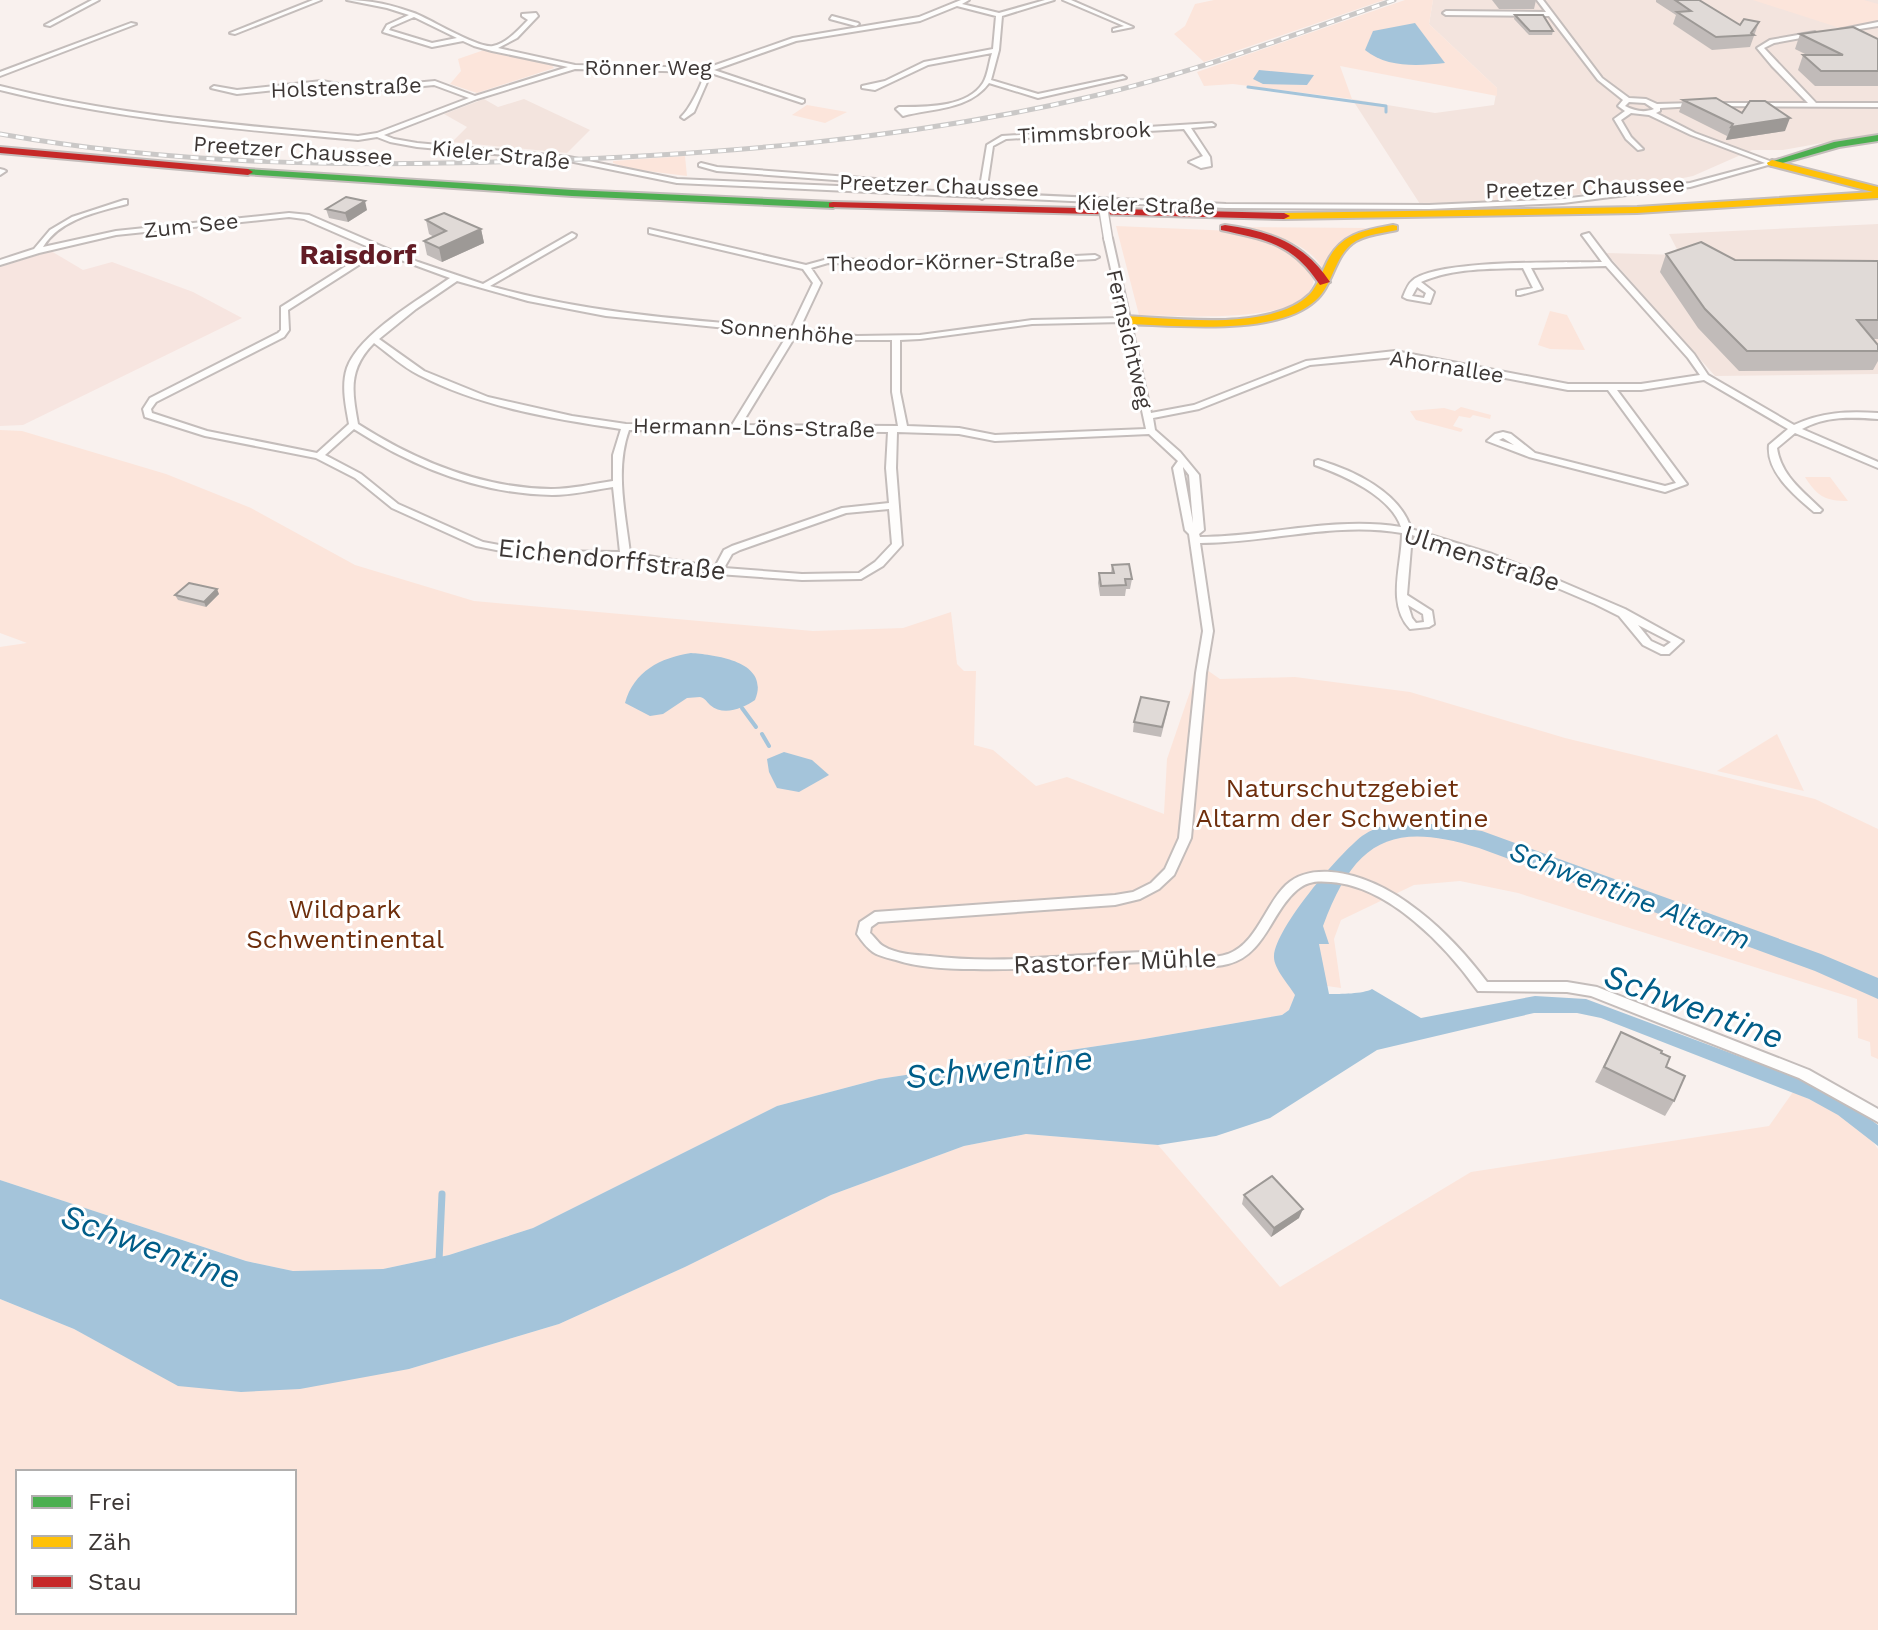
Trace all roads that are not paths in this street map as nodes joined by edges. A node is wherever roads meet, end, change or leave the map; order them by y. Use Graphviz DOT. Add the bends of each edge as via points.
graph roads {
  1 [pos="96,0"];
  2 [pos="318,0"];
  3 [pos="350,0"];
  4 [pos="396,0"];
  5 [pos="966,0"];
  6 [pos="1051,0"];
  7 [pos="1066,0"];
  8 [pos="1540,0"];
  9 [pos="957,4"];
  10 [pos="388,6"];
  11 [pos="1446,13"];
  12 [pos="1550,14"];
  13 [pos="414,15"];
  14 [pos="999,15"];
  15 [pos="832,18"];
  16 [pos="531,20"];
  17 [pos="133,24"];
  18 [pos="1878,24"];
  19 [pos="48,25"];
  20 [pos="867,26"];
  21 [pos="1115,30"];
  22 [pos="1835,31"];
  23 [pos="233,33"];
  24 [pos="1822,33"];
  25 [pos="463,39"];
  26 [pos="492,49"];
  27 [pos="996,50"];
  28 [pos="575,67"];
  29 [pos="708,70"];
  30 [pos="0,74"];
  31 [pos="1123,78"];
  32 [pos="988,81"];
  33 [pos="887,83"];
  34 [pos="0,88"];
  35 [pos="214,88"];
  36 [pos="475,98"];
  37 [pos="1627,100"];
  38 [pos="802,101"];
  39 [pos="1686,104"];
  40 [pos="1814,105"];
  41 [pos="1878,105"];
  42 [pos="1656,106"];
  43 [pos="922,109"];
  44 [pos="1630,111"];
  45 [pos="1650,113"];
  46 [pos="684,117"];
  47 [pos="1212,125"];
  48 [pos="1186,126"];
  49 [pos="1677,127"];
  50 [pos="378,135"];
  51 [pos="1878,138"];
  52 [pos="1724,147"];
  53 [pos="1640,149"];
  54 [pos="0,150"];
  55 [pos="1207,157"];
  56 [pos="1772,163"];
  57 [pos="701,165"];
  58 [pos="1,167"];
  59 [pos="1710,181"];
  60 [pos="1878,192"];
  61 [pos="912,193"];
  62 [pos="982,197"];
  63 [pos="124,202"];
  64 [pos="1878,203"];
  65 [pos="1102,205"];
  66 [pos="1183,223"];
  67 [pos="1432,224"];
  68 [pos="652,231"];
  69 [pos="572,235"];
  70 [pos="1586,235"];
  71 [pos="379,249"];
  72 [pos="37,251"];
  73 [pos="1095,257"];
  74 [pos="0,263"];
  75 [pos="1608,264"];
  76 [pos="1525,265"];
  77 [pos="806,267"];
  78 [pos="454,279"];
  79 [pos="1324,282"];
  80 [pos="1415,282"];
  81 [pos="485,286"];
  82 [pos="1520,293"];
  83 [pos="1124,320"];
  84 [pos="795,330"];
  85 [pos="896,339"];
  86 [pos="375,340"];
  87 [pos="1705,377"];
  88 [pos="1611,388"];
  89 [pos="1148,416"];
  90 [pos="1878,416"];
  91 [pos="354,425"];
  92 [pos="626,427"];
  93 [pos="735,427"];
  94 [pos="1792,428"];
  95 [pos="898,429"];
  96 [pos="1151,431"];
  97 [pos="1523,451"];
  98 [pos="319,456"];
  99 [pos="1318,463"];
  100 [pos="1878,465"];
  101 [pos="618,483"];
  102 [pos="893,506"];
  103 [pos="1817,510"];
  104 [pos="1407,530"];
  105 [pos="1194,537"];
  106 [pos="625,555"];
  107 [pos="718,571"];
  108 [pos="1402,596"];
  109 [pos="1621,611"];
  110 [pos="1195,740"];
  111 [pos="1878,1116"];
  1 -- 19 [label="street"];
  2 -- 23 [label="street"];
  3 -- 10 [label="street"];
  4 -- 10 [label="street"];
  5 -- 9 [label="street, Rönner Weg"];
  6 -- 14 [label="street"];
  7 -- 21 [label="street" via="1130,27"];
  8 -- 12 [label="street"];
  9 -- 14 [label="street"];
  9 -- 20 [label="street, Rönner Weg" via="920,19"];
  10 -- 13 [label="street"];
  11 -- 12 [label="street"];
  12 -- 37 [label="street" via="1600,79"];
  13 -- 25 [label="street"];
  13 -- 25 [label="street" via="385,31 432,45"];
  14 -- 27 [label="street"];
  15 -- 20 [label="street"];
  16 -- 26 [label="street" via="515,37"];
  17 -- 30 [label="street"];
  18 -- 22 [label="street"];
  20 -- 29 [label="street, Rönner Weg" via="795,39"];
  24 -- 40 [label="street" via="1760,48"];
  25 -- 26 [label="street"];
  26 -- 28 [label="street"];
  27 -- 32 [label="street"];
  27 -- 33 [label="street" via="926,63"];
  28 -- 29 [label="street, Rönner Weg"];
  28 -- 36 [label="street, Rönner Weg"];
  29 -- 38 [label="street"];
  29 -- 46 [label="street" via="709,77"];
  31 -- 32 [label="street" via="1038,96"];
  32 -- 43 [label="street" via="983,91"];
  34 -- 50 [label="street" via="84,110 146,119 358,138"];
  35 -- 36 [label="street, Holstenstraße" via="237,92 322,83 360,90 435,83"];
  36 -- 50 [label="street, Rönner Weg"];
  37 -- 42 [label="street"];
  37 -- 44 [label="street" via="1621,106"];
  39 -- 40 [label="street"];
  39 -- 42 [label="street"];
  39 -- 49 [label="street" via="1668,109"];
  40 -- 41 [label="street"];
  42 -- 45 [label="street" via="1658,110"];
  44 -- 45 [label="street"];
  44 -- 53 [label="street" via="1617,119"];
  45 -- 49 [label="street"];
  47 -- 48 [label="street, Timmsbrook"];
  48 -- 55 [label="street, Timmsbrook"];
  48 -- 62 [label="street, Timmsbrook" via="1004,137 990,145"];
  49 -- 52 [label="street"];
  50 -- 61 [label="street, Kieler Straße" via="400,143 569,159 677,181"];
  51 -- 56 [label="main road"];
  52 -- 56 [label="street"];
  52 -- 59 [label="street" via="1746,165"];
  54 -- 60 [label="main road, Preetzer Chaussee" via="622,195 1025,213 1566,213"];
  56 -- 59 [label="street, Kieler Straße"];
  56 -- 60 [label="main road"];
  57 -- 61 [label="street" via="902,183"];
  58 -- 66 [label="main road, Preetzer Chaussee" via="648,204"];
  59 -- 65 [label="street, Kieler Straße" via="1504,205"];
  61 -- 62 [label="street, Kieler Straße"];
  62 -- 65 [label="street, Kieler Straße"];
  63 -- 72 [label="street" via="50,231"];
  64 -- 67 [label="main road, Preetzer Chaussee"];
  65 -- 83 [label="street, Fernsichtweg, bridge"];
  66 -- 67 [label="main road, Preetzer Chaussee"];
  66 -- 79 [label="main road" via="1280,240 1311,258"];
  67 -- 79 [label="main road" via="1354,237 1338,250"];
  68 -- 77 [label="street"];
  69 -- 81 [label="street"];
  70 -- 75 [label="street"];
  71 -- 72 [label="street, Zum See" via="306,217 289,215 116,233"];
  71 -- 78 [label="street, Zum See"];
  71 -- 98 [label="street, Eichendorffstraße" via="284,309 281,335 153,400 147,409 156,419"];
  72 -- 74 [label="street, Zum See"];
  73 -- 77 [label="street, Theodor-Körner-Straße" via="955,264 828,261"];
  75 -- 76 [label="street"];
  75 -- 87 [label="street"];
  76 -- 80 [label="street" via="1450,270"];
  76 -- 82 [label="street" via="1538,289"];
  77 -- 84 [label="street" via="817,289"];
  78 -- 81 [label="street, Sonnenhöhe"];
  78 -- 86 [label="street"];
  79 -- 83 [label="main road" via="1307,303 1264,316"];
  81 -- 84 [label="street, Sonnenhöhe" via="606,314"];
  83 -- 85 [label="street, Sonnenhöhe" via="1032,322"];
  83 -- 89 [label="street, Fernsichtweg"];
  84 -- 85 [label="street, Sonnenhöhe"];
  84 -- 93 [label="street"];
  85 -- 95 [label="street, Eichendorffstraße"];
  86 -- 91 [label="street" via="351,368"];
  86 -- 92 [label="street, Hermann-Löns-Straße" via="421,373 485,399"];
  87 -- 88 [label="street, Ahornallee"];
  87 -- 94 [label="street"];
  88 -- 89 [label="street, Ahornallee" via="1568,387 1395,354 1309,363 1196,407"];
  88 -- 97 [label="street" via="1682,484 1665,489"];
  89 -- 96 [label="street, Fernsichtweg"];
  90 -- 94 [label="street" via="1836,416"];
  91 -- 98 [label="street"];
  91 -- 101 [label="street" via="407,459 491,486 553,492"];
  92 -- 93 [label="street, Hermann-Löns-Straße"];
  92 -- 101 [label="street"];
  93 -- 95 [label="street, Hermann-Löns-Straße"];
  94 -- 100 [label="street"];
  94 -- 103 [label="street" via="1772,447 1772,458 1799,496"];
  95 -- 96 [label="street, Hermann-Löns-Straße" via="995,438"];
  95 -- 102 [label="street, Eichendorffstraße"];
  96 -- 105 [label="street, Fernsichtweg" via="1182,462 1178,468"];
  98 -- 106 [label="street, Eichendorffstraße" via="358,476 395,506 480,544 532,554"];
  99 -- 104 [label="street" via="1337,468 1374,491 1399,514"];
  101 -- 106 [label="street"];
  102 -- 107 [label="street" via="845,510 736,548"];
  102 -- 107 [label="street, Eichendorffstraße" via="897,545 861,576"];
  104 -- 105 [label="street, Ulmenstraße" via="1375,527"];
  104 -- 108 [label="street"];
  104 -- 109 [label="street, Ulmenstraße" via="1495,557"];
  105 -- 110 [label="street, Fernsichtweg" via="1208,631"];
  106 -- 107 [label="street, Eichendorffstraße"];
  109 -- 109 [label="street, Ulmenstraße" via="1647,643 1665,652 1678,641"];
  110 -- 111 [label="street, Rastorfer Mühle" via="1185,838 1170,872 1155,886 1115,900 875,917 865,925 866,941 903,958 982,966 1148,957 1217,960 1249,946 1298,882 1322,876 1378,892 1416,915 1457,953 1483,987 1592,991 1804,1074"];
}
